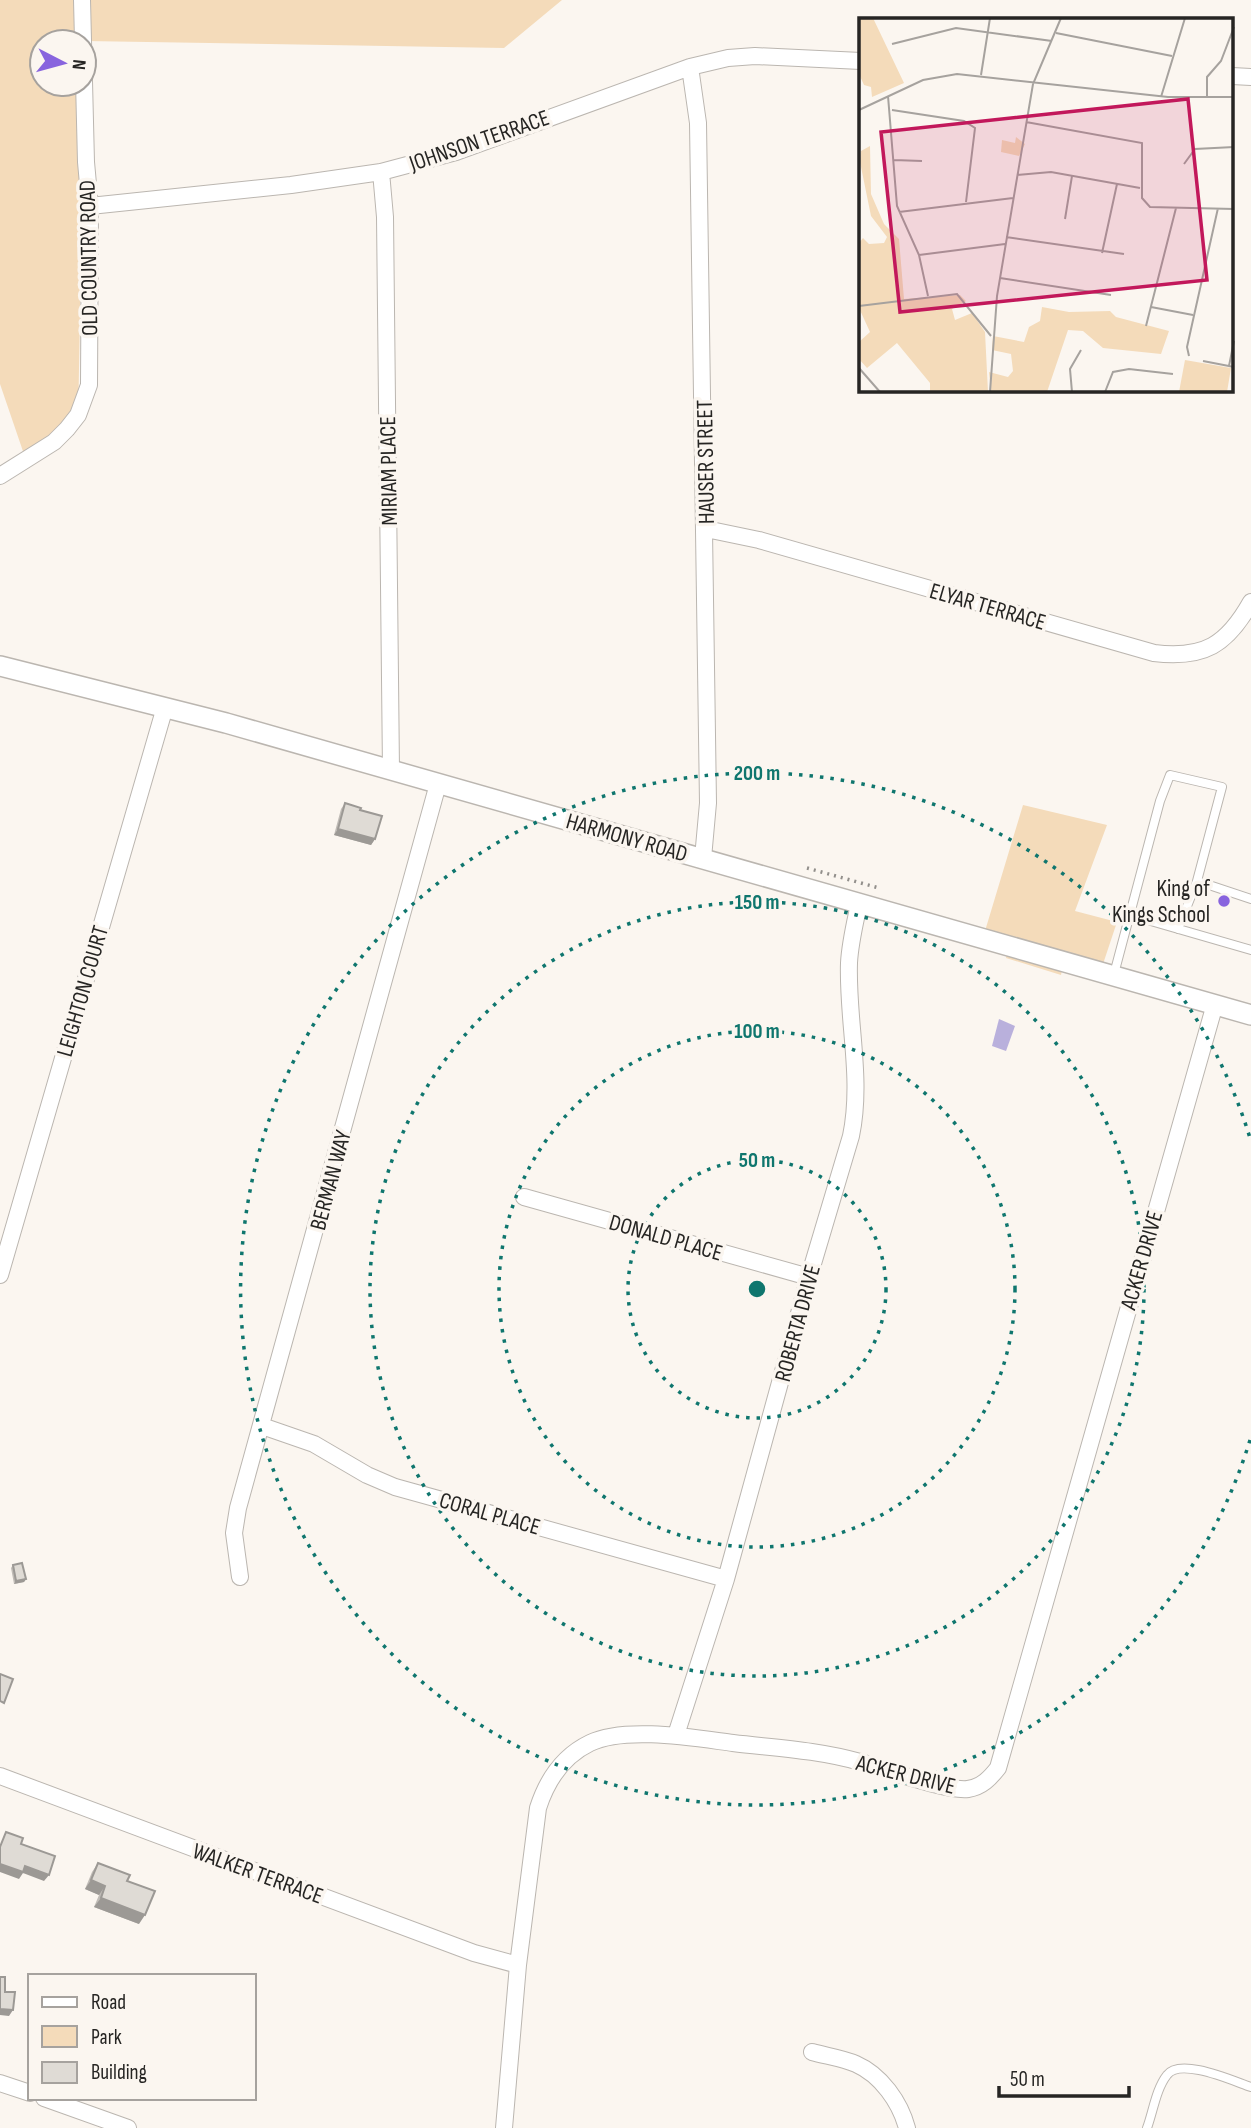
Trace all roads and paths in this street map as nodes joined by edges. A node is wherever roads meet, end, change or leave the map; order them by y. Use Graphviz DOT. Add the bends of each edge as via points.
graph roads {
  1 [pos="82,0"];
  2 [pos="859,61"];
  3 [pos="690,67"];
  4 [pos="381,172"];
  5 [pos="90,206"];
  6 [pos="0,476"];
  7 [pos="706,529"];
  8 [pos="1251,602"];
  9 [pos="0,666"];
  10 [pos="165,707"];
  11 [pos="391,770"];
  12 [pos="438,784"];
  13 [pos="703,858"];
  14 [pos="1197,881"];
  15 [pos="1251,899"];
  16 [pos="859,904"];
  17 [pos="1130,915"];
  18 [pos="1178,929"];
  19 [pos="1251,950"];
  20 [pos="1113,976"];
  21 [pos="1215,1004"];
  22 [pos="1251,1014"];
  23 [pos="524,1197"];
  24 [pos="0,1275"];
  25 [pos="808,1278"];
  26 [pos="262,1426"];
  27 [pos="240,1577"];
  28 [pos="726,1579"];
  29 [pos="676,1735"];
  30 [pos="0,1776"];
  31 [pos="518,1965"];
  32 [pos="812,2052"];
  33 [pos="0,2082"];
  34 [pos="1251,2087"];
  35 [pos="28,2092"];
  36 [pos="50,2100"];
  37 [pos="128,2128"];
  38 [pos="503,2128"];
  39 [pos="907,2128"];
  40 [pos="1147,2128"];
  1 -- 5 [label="street, OLD COUNTRY ROAD"];
  2 -- 3 [label="street, JOHNSON TERRACE" via="755,56"];
  3 -- 4 [label="street, JOHNSON TERRACE" via="456,152"];
  3 -- 7 [label="street, HAUSER STREET" via="698,123"];
  4 -- 5 [label="street, JOHNSON TERRACE"];
  4 -- 11 [label="street, MIRIAM PLACE"];
  5 -- 6 [label="street, OLD COUNTRY ROAD" via="90,375 84,402 54,442"];
  7 -- 8 [label="street, ELYAR TERRACE" via="759,540 1154,653 1196,653 1212,647 1235,627"];
  7 -- 13 [label="street, HAUSER STREET" via="709,803"];
  9 -- 10 [label="street, HARMONY ROAD"];
  10 -- 11 [label="street, HARMONY ROAD"];
  10 -- 24 [label="street, LEIGHTON COURT"];
  11 -- 12 [label="street, HARMONY ROAD"];
  12 -- 13 [label="street, HARMONY ROAD"];
  12 -- 26 [label="street, BERMAN WAY"];
  13 -- 16 [label="street, HARMONY ROAD"];
  14 -- 15 [label="lane"];
  14 -- 17 [label="lane" via="1222,787 1170,775"];
  14 -- 18 [label="lane"];
  16 -- 20 [label="street, HARMONY ROAD"];
  16 -- 25 [label="street, ROBERTA DRIVE" via="849,964 855,1115"];
  17 -- 18 [label="lane"];
  17 -- 20 [label="lane"];
  18 -- 19 [label="lane"];
  20 -- 21 [label="street, HARMONY ROAD"];
  21 -- 22 [label="street, HARMONY ROAD"];
  21 -- 29 [label="street, ACKER DRIVE" via="998,1768 979,1786 956,1789 808,1751"];
  23 -- 25 [label="street, DONALD PLACE"];
  25 -- 28 [label="street, ROBERTA DRIVE"];
  26 -- 27 [label="street, BERMAN WAY" via="236,1520"];
  26 -- 28 [label="street, CORAL PLACE" via="314,1444 395,1487"];
  28 -- 29 [label="street, ROBERTA DRIVE"];
  29 -- 31 [label="street, ACKER DRIVE" via="608,1737 578,1750 554,1773 538,1808"];
  30 -- 31 [label="street, WALKER TERRACE" via="474,1953"];
  31 -- 38 [label="street, ACKER DRIVE"];
  32 -- 39 [label="street" via="857,2064 875,2076 897,2103"];
  33 -- 35 [label="street"];
  34 -- 40 [label="lane" via="1197,2070 1175,2069 1164,2079"];
  36 -- 37 [label="street"];
}
